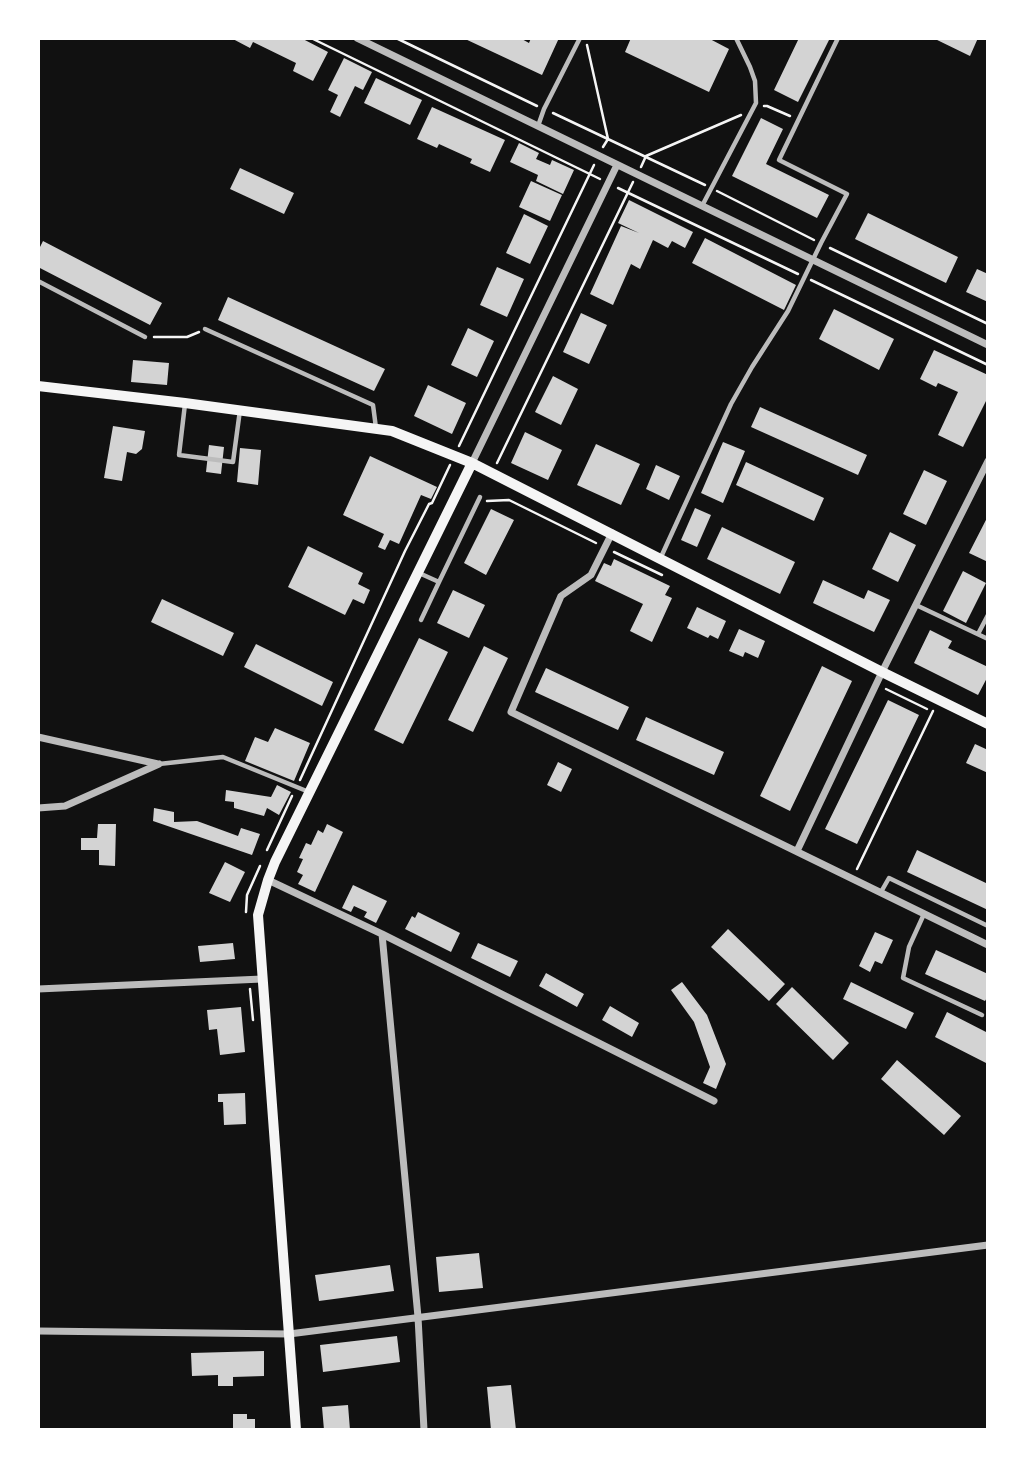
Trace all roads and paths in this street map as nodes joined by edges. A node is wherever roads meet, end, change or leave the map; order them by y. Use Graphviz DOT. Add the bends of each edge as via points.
graph roads {
  1 [pos="312,38"];
  2 [pos="357,38"];
  3 [pos="396,38"];
  4 [pos="583,38"];
  5 [pos="736,38"];
  6 [pos="838,38"];
  7 [pos="544,109"];
  8 [pos="753,109"];
  9 [pos="798,120"];
  10 [pos="537,126"];
  11 [pos="608,139"];
  12 [pos="598,155"];
  13 [pos="646,156"];
  14 [pos="617,165"];
  15 [pos="590,174"];
  16 [pos="637,174"];
  17 [pos="609,183"];
  18 [pos="711,188"];
  19 [pos="629,193"];
  20 [pos="702,206"];
  21 [pos="821,243"];
  22 [pos="813,260"];
  23 [pos="804,277"];
  24 [pos="38,281"];
  25 [pos="988,324"];
  26 [pos="205,329"];
  27 [pos="145,337"];
  28 [pos="988,345"];
  29 [pos="988,365"];
  30 [pos="38,386"];
  31 [pos="185,403"];
  32 [pos="240,410"];
  33 [pos="376,428"];
  34 [pos="454,455"];
  35 [pos="988,461"];
  36 [pos="472,463"];
  37 [pos="492,473"];
  38 [pos="480,497"];
  39 [pos="612,533"];
  40 [pos="604,548"];
  41 [pos="660,558"];
  42 [pos="418,572"];
  43 [pos="663,575"];
  44 [pos="439,582"];
  45 [pos="916,606"];
  46 [pos="988,615"];
  47 [pos="421,620"];
  48 [pos="978,634"];
  49 [pos="988,639"];
  50 [pos="882,672"];
  51 [pos="876,685"];
  52 [pos="988,724"];
  53 [pos="38,737"];
  54 [pos="159,764"];
  55 [pos="296,788"];
  56 [pos="310,792"];
  57 [pos="38,808"];
  58 [pos="797,851"];
  59 [pos="852,879"];
  60 [pos="268,880"];
  61 [pos="881,893"];
  62 [pos="924,914"];
  63 [pos="246,919"];
  64 [pos="988,926"];
  65 [pos="382,934"];
  66 [pos="988,945"];
  67 [pos="250,979"];
  68 [pos="262,979"];
  69 [pos="38,989"];
  70 [pos="982,1015"];
  71 [pos="253,1019"];
  72 [pos="714,1101"];
  73 [pos="988,1245"];
  74 [pos="418,1317"];
  75 [pos="38,1331"];
  76 [pos="289,1334"];
  77 [pos="296,1430"];
  78 [pos="424,1430"];
  1 -- 15 [label="path"];
  2 -- 10 [label="street"];
  3 -- 7 [label="path"];
  4 -- 7 [label="lane"];
  4 -- 11 [label="path"];
  5 -- 8 [label="lane" via="755,81"];
  6 -- 9 [label="lane"];
  7 -- 10 [label="lane"];
  7 -- 11 [label="path"];
  8 -- 9 [label="path" via="767,106"];
  8 -- 13 [label="path"];
  8 -- 18 [label="lane"];
  9 -- 21 [label="lane" via="779,160 848,194"];
  10 -- 12 [label="street"];
  11 -- 12 [label="path"];
  11 -- 13 [label="path"];
  12 -- 14 [label="street"];
  12 -- 15 [label="path"];
  13 -- 16 [label="path"];
  13 -- 18 [label="path"];
  14 -- 16 [label="street"];
  14 -- 17 [label="street"];
  15 -- 17 [label="path"];
  15 -- 34 [label="path"];
  16 -- 19 [label="path"];
  16 -- 20 [label="street"];
  17 -- 19 [label="path"];
  17 -- 36 [label="street"];
  18 -- 20 [label="lane"];
  18 -- 21 [label="path"];
  19 -- 23 [label="path"];
  19 -- 37 [label="path"];
  20 -- 22 [label="street"];
  21 -- 22 [label="lane"];
  21 -- 25 [label="path"];
  22 -- 23 [label="lane"];
  22 -- 28 [label="street"];
  23 -- 29 [label="path"];
  23 -- 41 [label="lane" via="731,404"];
  24 -- 27 [label="lane"];
  26 -- 27 [label="path" via="187,337"];
  26 -- 33 [label="lane" via="373,405"];
  30 -- 31 [label="main road"];
  31 -- 32 [label="main road"];
  31 -- 32 [label="lane" via="179,455 233,462"];
  32 -- 33 [label="main road"];
  33 -- 34 [label="main road"];
  34 -- 36 [label="main road"];
  34 -- 55 [label="path"];
  35 -- 45 [label="street"];
  36 -- 37 [label="main road"];
  36 -- 42 [label="main road"];
  37 -- 39 [label="main road"];
  38 -- 40 [label="path" via="489,502 509,500"];
  38 -- 44 [label="lane"];
  39 -- 40 [label="street"];
  39 -- 41 [label="main road"];
  40 -- 43 [label="path"];
  40 -- 58 [label="street" via="591,575 561,596 511,712"];
  41 -- 50 [label="main road"];
  42 -- 44 [label="lane"];
  42 -- 56 [label="main road"];
  44 -- 47 [label="lane"];
  45 -- 48 [label="lane"];
  45 -- 50 [label="street"];
  46 -- 48 [label="lane"];
  48 -- 49 [label="lane"];
  50 -- 51 [label="street"];
  50 -- 52 [label="main road"];
  51 -- 58 [label="street"];
  51 -- 59 [label="path" via="933,712"];
  53 -- 54 [label="street"];
  54 -- 55 [label="lane" via="223,757"];
  54 -- 57 [label="street" via="65,806"];
  55 -- 56 [label="lane"];
  55 -- 63 [label="path" via="247,895"];
  56 -- 60 [label="main road"];
  58 -- 59 [label="street"];
  59 -- 61 [label="street"];
  60 -- 65 [label="street"];
  60 -- 68 [label="main road" via="258,915"];
  61 -- 62 [label="street"];
  61 -- 64 [label="lane" via="889,878"];
  62 -- 66 [label="street"];
  62 -- 70 [label="lane" via="909,947 903,978"];
  65 -- 72 [label="street"];
  65 -- 74 [label="street"];
  67 -- 68 [label="street"];
  67 -- 69 [label="street"];
  67 -- 71 [label="path"];
  68 -- 76 [label="main road"];
  73 -- 74 [label="street"];
  74 -- 76 [label="street"];
  74 -- 78 [label="street"];
  75 -- 76 [label="street"];
  76 -- 77 [label="main road"];
}
